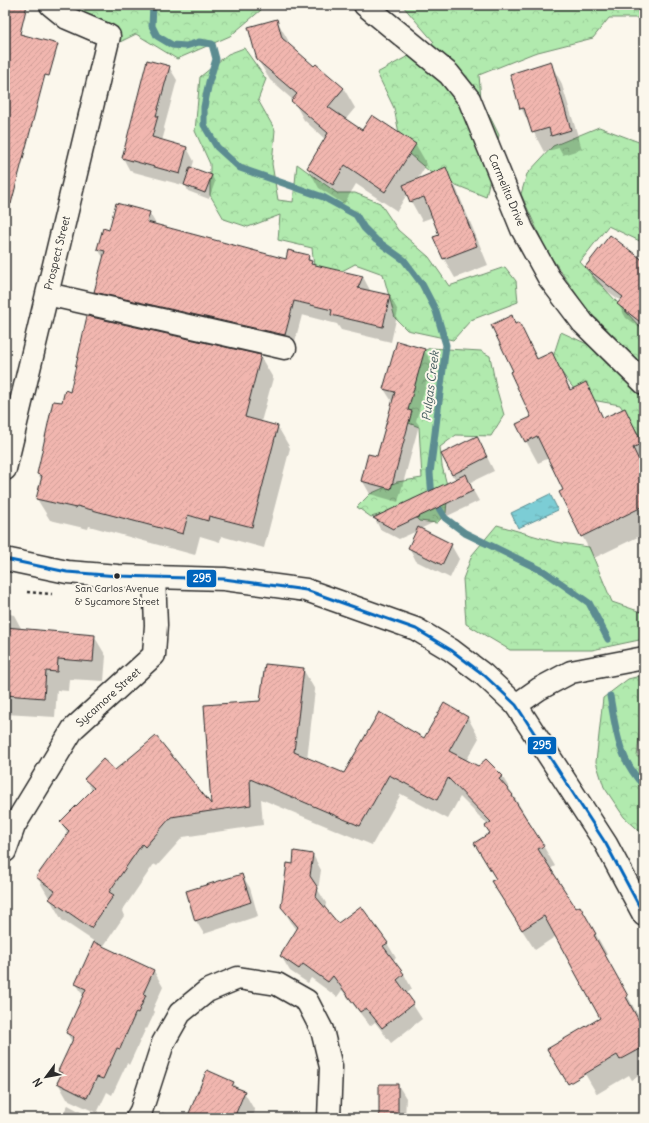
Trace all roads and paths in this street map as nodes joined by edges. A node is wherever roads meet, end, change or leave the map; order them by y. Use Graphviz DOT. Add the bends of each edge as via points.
graph roads {
  1 [pos="51,5"];
  2 [pos="365,5"];
  3 [pos="47,294"];
  4 [pos="285,348"];
  5 [pos="644,383"];
  6 [pos="5,469"];
  7 [pos="5,559"];
  8 [pos="154,577"];
  9 [pos="644,658"];
  10 [pos="516,705"];
  11 [pos="5,851"];
  12 [pos="644,915"];
  13 [pos="138,1118"];
  14 [pos="329,1118"];
  1 -- 3 [label="street, Prospect Street" via="67,18 109,36"];
  2 -- 5 [label="street, Carmelita Drive" via="449,74 469,99 522,229 549,278 583,323"];
  3 -- 4 [label="street"];
  3 -- 6 [label="street, Prospect Street"];
  7 -- 8 [label="street" via="67,572"];
  8 -- 10 [label="street" via="224,579 306,590 372,613 416,629 451,650 484,675"];
  8 -- 11 [label="street, Sycamore Street" via="154,655 73,729 14,826"];
  9 -- 10 [label="street" via="571,672"];
  10 -- 12 [label="street" via="606,844"];
  13 -- 14 [label="street" via="163,1043 180,1013 207,991 238,978 277,984 307,1001 322,1030 331,1067"];
}
